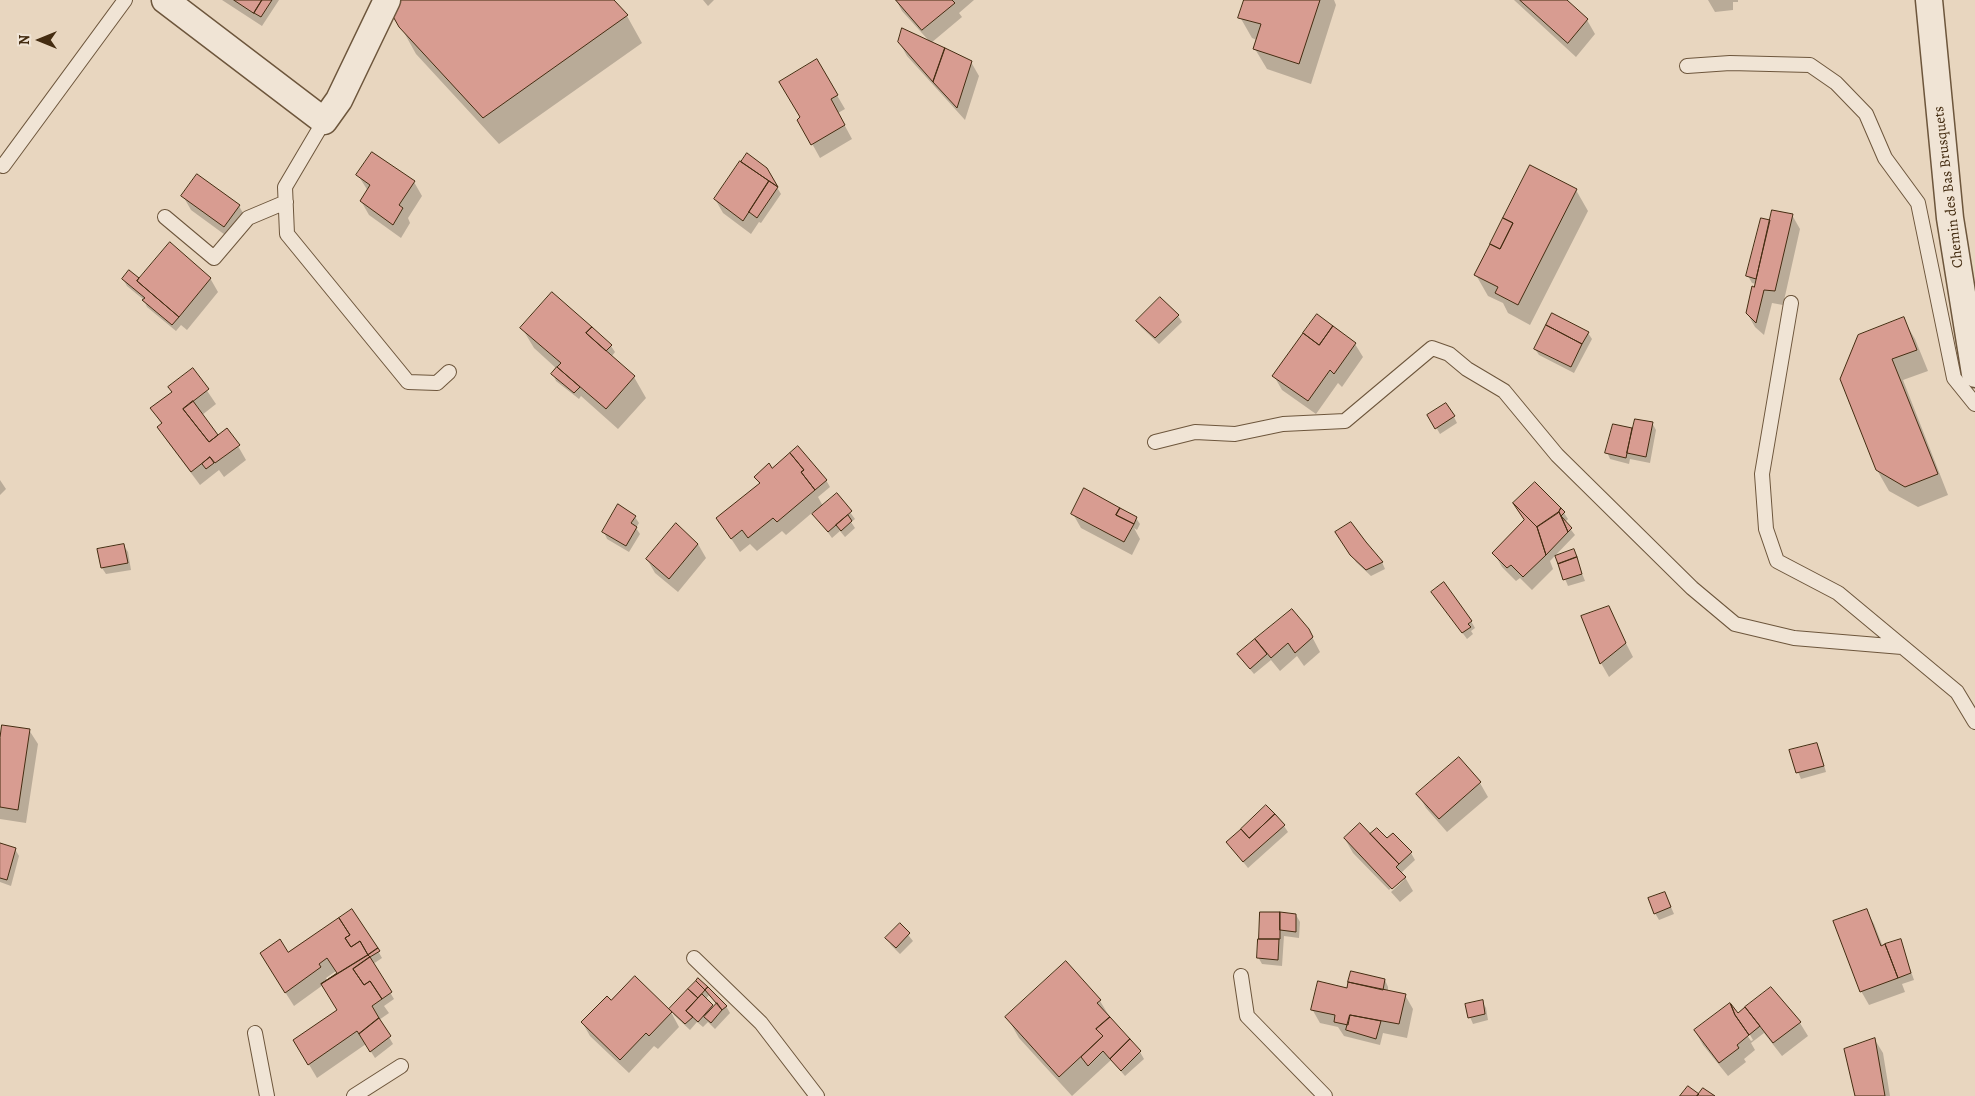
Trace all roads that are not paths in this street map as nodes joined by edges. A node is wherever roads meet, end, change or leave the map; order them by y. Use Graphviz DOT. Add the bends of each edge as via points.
graph roads {
  1 [pos="125,0"];
  2 [pos="165,0"];
  3 [pos="386,0"];
  4 [pos="1929,0"];
  5 [pos="1687,66"];
  6 [pos="324,121"];
  7 [pos="2,166"];
  8 [pos="286,202"];
  9 [pos="165,217"];
  10 [pos="1791,303"];
  11 [pos="449,372"];
  12 [pos="1975,374"];
  13 [pos="1975,404"];
  14 [pos="1155,442"];
  15 [pos="1902,647"];
  16 [pos="1975,722"];
  17 [pos="694,958"];
  18 [pos="1241,976"];
  19 [pos="256,1033"];
  20 [pos="401,1066"];
  21 [pos="267,1096"];
  22 [pos="354,1096"];
  23 [pos="817,1096"];
  24 [pos="1325,1096"];
  1 -- 7 [label="lane"];
  2 -- 6 [label="street"];
  3 -- 6 [label="street" via="339,100"];
  4 -- 12 [label="street, Chemin des Bas Brusquets" via="1950,218"];
  5 -- 13 [label="lane" via="1730,63 1810,65 1836,83 1866,114 1885,158 1918,203 1954,378"];
  6 -- 8 [label="lane" via="285,187"];
  8 -- 9 [label="lane" via="248,218 214,258"];
  8 -- 11 [label="lane" via="287,234 408,382 436,383"];
  10 -- 15 [label="lane" via="1762,474 1766,529 1777,561 1838,593"];
  14 -- 15 [label="lane" via="1195,432 1235,434 1283,424 1345,421 1432,348 1449,354 1504,391 1557,454 1692,588 1735,624 1794,638"];
  15 -- 16 [label="lane" via="1957,692"];
  17 -- 23 [label="lane" via="761,1023"];
  18 -- 24 [label="lane" via="1248,1016"];
  19 -- 21 [label="lane"];
  20 -- 22 [label="lane"];
}
